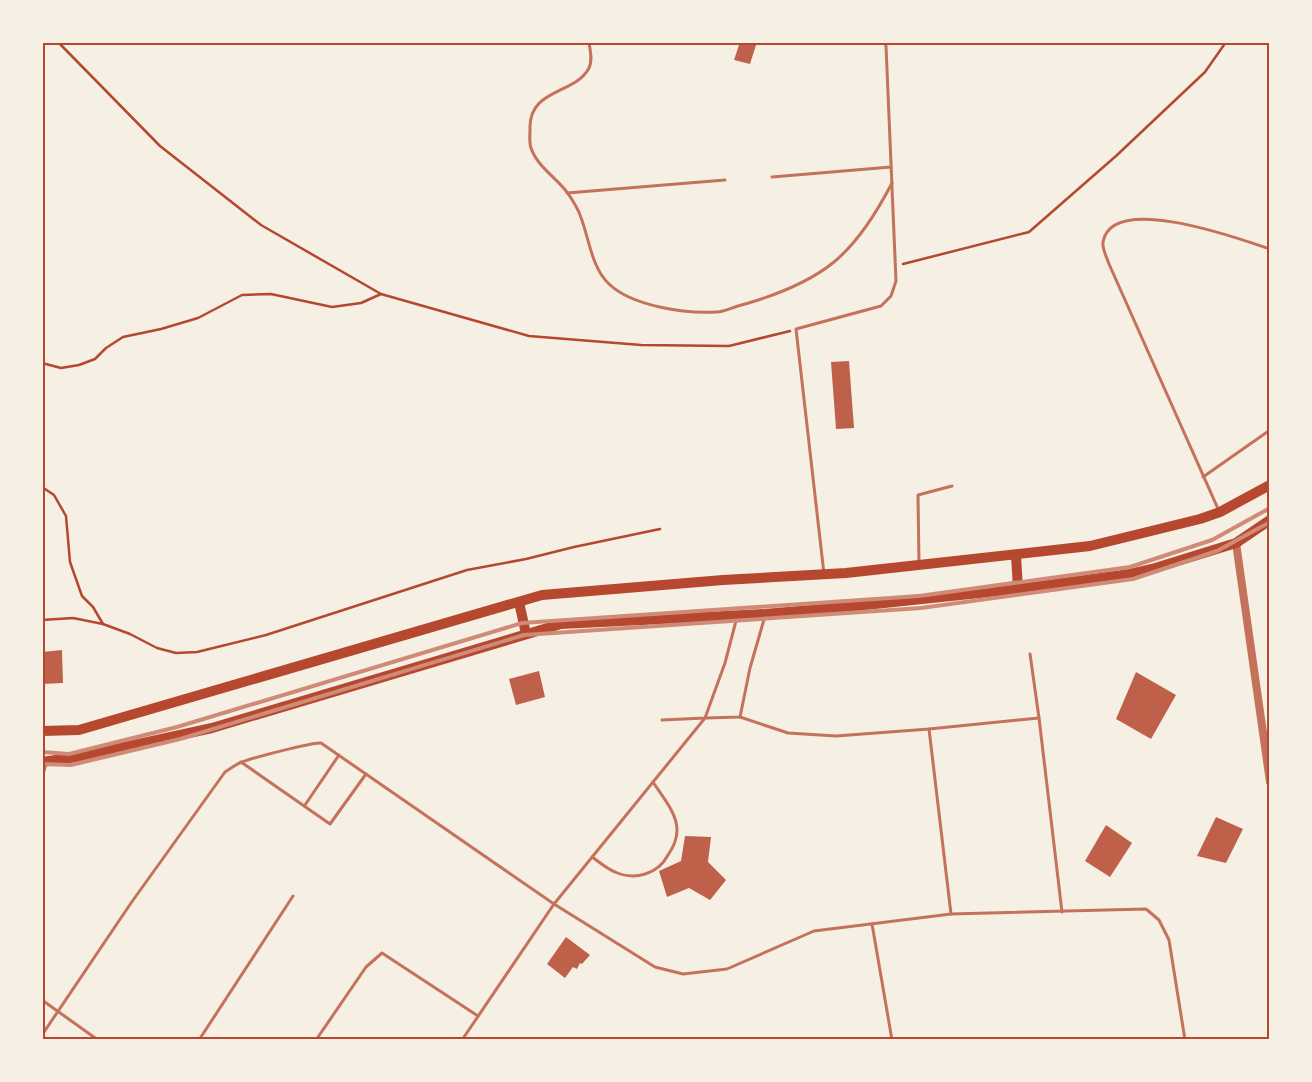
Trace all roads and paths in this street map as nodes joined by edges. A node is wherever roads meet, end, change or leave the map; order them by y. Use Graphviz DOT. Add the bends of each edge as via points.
graph roads {
  1 [pos="58,42"];
  2 [pos="589,42"];
  3 [pos="884,42"];
  4 [pos="1226,42"];
  5 [pos="891,167"];
  6 [pos="772,177"];
  7 [pos="725,180"];
  8 [pos="892,183"];
  9 [pos="567,193"];
  10 [pos="1270,249"];
  11 [pos="895,266"];
  12 [pos="381,294"];
  13 [pos="796,330"];
  14 [pos="42,363"];
  15 [pos="1270,430"];
  16 [pos="1203,477"];
  17 [pos="1270,485"];
  18 [pos="952,486"];
  19 [pos="42,487"];
  20 [pos="1220,512"];
  21 [pos="1270,520"];
  22 [pos="660,529"];
  23 [pos="1236,543"];
  24 [pos="1016,555"];
  25 [pos="919,565"];
  26 [pos="824,574"];
  27 [pos="1018,589"];
  28 [pos="519,602"];
  29 [pos="737,614"];
  30 [pos="766,614"];
  31 [pos="42,620"];
  32 [pos="103,624"];
  33 [pos="526,634"];
  34 [pos="1030,654"];
  35 [pos="740,717"];
  36 [pos="705,718"];
  37 [pos="1039,718"];
  38 [pos="662,720"];
  39 [pos="929,729"];
  40 [pos="42,731"];
  41 [pos="339,755"];
  42 [pos="44,762"];
  43 [pos="241,762"];
  44 [pos="366,774"];
  45 [pos="42,778"];
  46 [pos="653,782"];
  47 [pos="1270,782"];
  48 [pos="305,805"];
  49 [pos="592,857"];
  50 [pos="293,896"];
  51 [pos="554,904"];
  52 [pos="1062,912"];
  53 [pos="951,914"];
  54 [pos="872,924"];
  55 [pos="42,1000"];
  56 [pos="58,1011"];
  57 [pos="478,1016"];
  58 [pos="42,1035"];
  59 [pos="98,1040"];
  60 [pos="200,1040"];
  61 [pos="316,1040"];
  62 [pos="462,1040"];
  63 [pos="892,1040"];
  64 [pos="1185,1040"];
  1 -- 12 [label="path" via="160,146 253,219"];
  2 -- 9 [label="lane" via="589,68 582,77 540,101 529,126 531,148"];
  3 -- 5 [label="lane"];
  4 -- 11 [label="path" via="1198,79 1029,232"];
  5 -- 6 [label="lane"];
  5 -- 8 [label="lane"];
  7 -- 9 [label="lane"];
  8 -- 9 [label="lane" via="880,206 834,262 771,296 718,312 654,306 628,297 608,284 598,267 580,215"];
  8 -- 11 [label="lane"];
  10 -- 16 [label="lane" via="1217,232 1159,220 1120,222 1107,231 1102,244"];
  11 -- 13 [label="lane" via="896,281 891,296 881,306"];
  12 -- 13 [label="path" via="529,336 621,344 729,346"];
  12 -- 14 [label="path" via="361,303 332,307 271,294 242,295 198,318 124,337 95,358 79,365 61,368"];
  13 -- 26 [label="lane"];
  15 -- 16 [label="lane"];
  16 -- 20 [label="lane"];
  17 -- 20 [label="main road"];
  18 -- 25 [label="lane" via="918,495"];
  19 -- 32 [label="path" via="54,495 66,516 70,562 82,596"];
  20 -- 24 [label="main road" via="1098,544"];
  21 -- 23 [label="main road"];
  22 -- 32 [label="path" via="467,570 266,635 197,652 176,653 157,648"];
  23 -- 27 [label="main road" via="1152,569"];
  23 -- 47 [label="street"];
  24 -- 25 [label="main road"];
  24 -- 27 [label="main road"];
  25 -- 26 [label="main road"];
  26 -- 28 [label="main road" via="551,594"];
  27 -- 30 [label="main road"];
  28 -- 33 [label="main road"];
  28 -- 40 [label="main road" via="79,730"];
  29 -- 30 [label="main road"];
  29 -- 33 [label="main road" via="560,624"];
  29 -- 36 [label="lane" via="725,663"];
  30 -- 35 [label="lane"];
  31 -- 32 [label="path" via="72,618"];
  33 -- 42 [label="main road" via="212,728"];
  34 -- 37 [label="lane"];
  35 -- 36 [label="lane"];
  35 -- 39 [label="lane" via="788,733 836,736"];
  36 -- 38 [label="lane"];
  36 -- 46 [label="lane"];
  37 -- 39 [label="lane"];
  37 -- 52 [label="lane"];
  39 -- 53 [label="lane"];
  41 -- 43 [label="lane" via="318,742"];
  41 -- 44 [label="lane"];
  41 -- 48 [label="lane"];
  42 -- 45 [label="lane"];
  43 -- 48 [label="lane"];
  43 -- 56 [label="lane" via="225,772"];
  44 -- 48 [label="lane" via="330,824"];
  44 -- 51 [label="lane"];
  46 -- 49 [label="lane"];
  46 -- 49 [label="lane" via="674,816 677,830 674,846 665,861 655,871 632,876 613,872"];
  49 -- 51 [label="lane"];
  50 -- 60 [label="lane"];
  51 -- 54 [label="lane" via="655,967 683,974 727,969 814,931"];
  51 -- 57 [label="lane"];
  52 -- 53 [label="lane"];
  52 -- 64 [label="lane" via="1146,909 1160,920 1169,940"];
  53 -- 54 [label="lane"];
  54 -- 63 [label="lane"];
  55 -- 56 [label="lane"];
  56 -- 58 [label="lane"];
  56 -- 59 [label="lane"];
  57 -- 61 [label="lane" via="382,953 366,968"];
  57 -- 62 [label="lane"];
}
